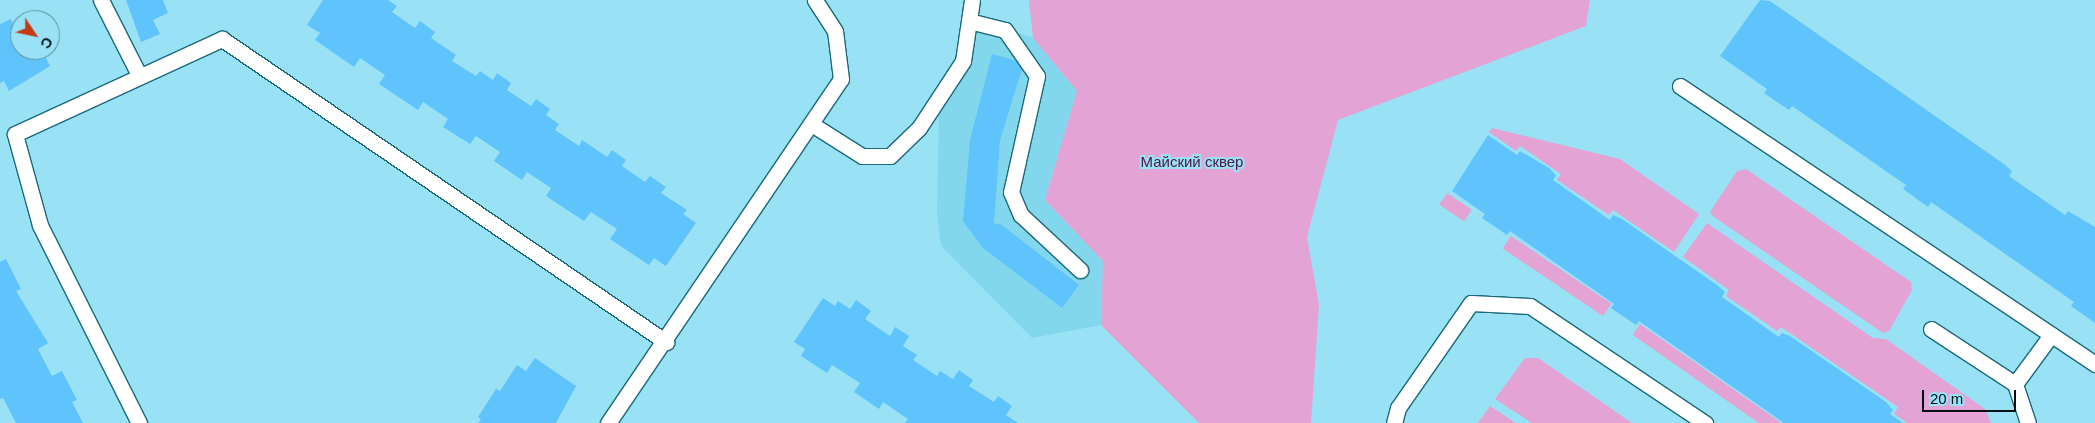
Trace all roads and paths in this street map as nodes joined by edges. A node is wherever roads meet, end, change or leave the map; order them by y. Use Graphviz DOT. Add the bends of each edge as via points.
graph roads {
  1 [pos="101,0"];
  2 [pos="815,0"];
  3 [pos="972,0"];
  4 [pos="969,21"];
  5 [pos="139,75"];
  6 [pos="1680,86"];
  7 [pos="813,125"];
  8 [pos="1080,270"];
  9 [pos="1931,329"];
  10 [pos="2051,335"];
  11 [pos="666,342"];
  12 [pos="2095,364"];
  13 [pos="2015,384"];
  14 [pos="139,423"];
  15 [pos="608,423"];
  16 [pos="1394,423"];
  17 [pos="1705,423"];
  18 [pos="2028,423"];
  1 -- 5 [label="lane"];
  2 -- 7 [label="lane" via="835,32 841,79"];
  3 -- 4 [label="lane"];
  4 -- 7 [label="lane" via="963,61 919,128 890,156 862,156"];
  4 -- 8 [label="lane" via="1005,30 1036,76 1011,192 1021,215"];
  5 -- 11 [label="lane" via="222,39"];
  5 -- 14 [label="lane" via="15,134 40,225"];
  6 -- 10 [label="lane"];
  7 -- 11 [label="lane"];
  9 -- 13 [label="lane"];
  10 -- 12 [label="lane"];
  10 -- 13 [label="lane"];
  11 -- 15 [label="lane"];
  13 -- 18 [label="lane"];
  16 -- 17 [label="lane" via="1398,408 1471,303 1530,306"];
}
